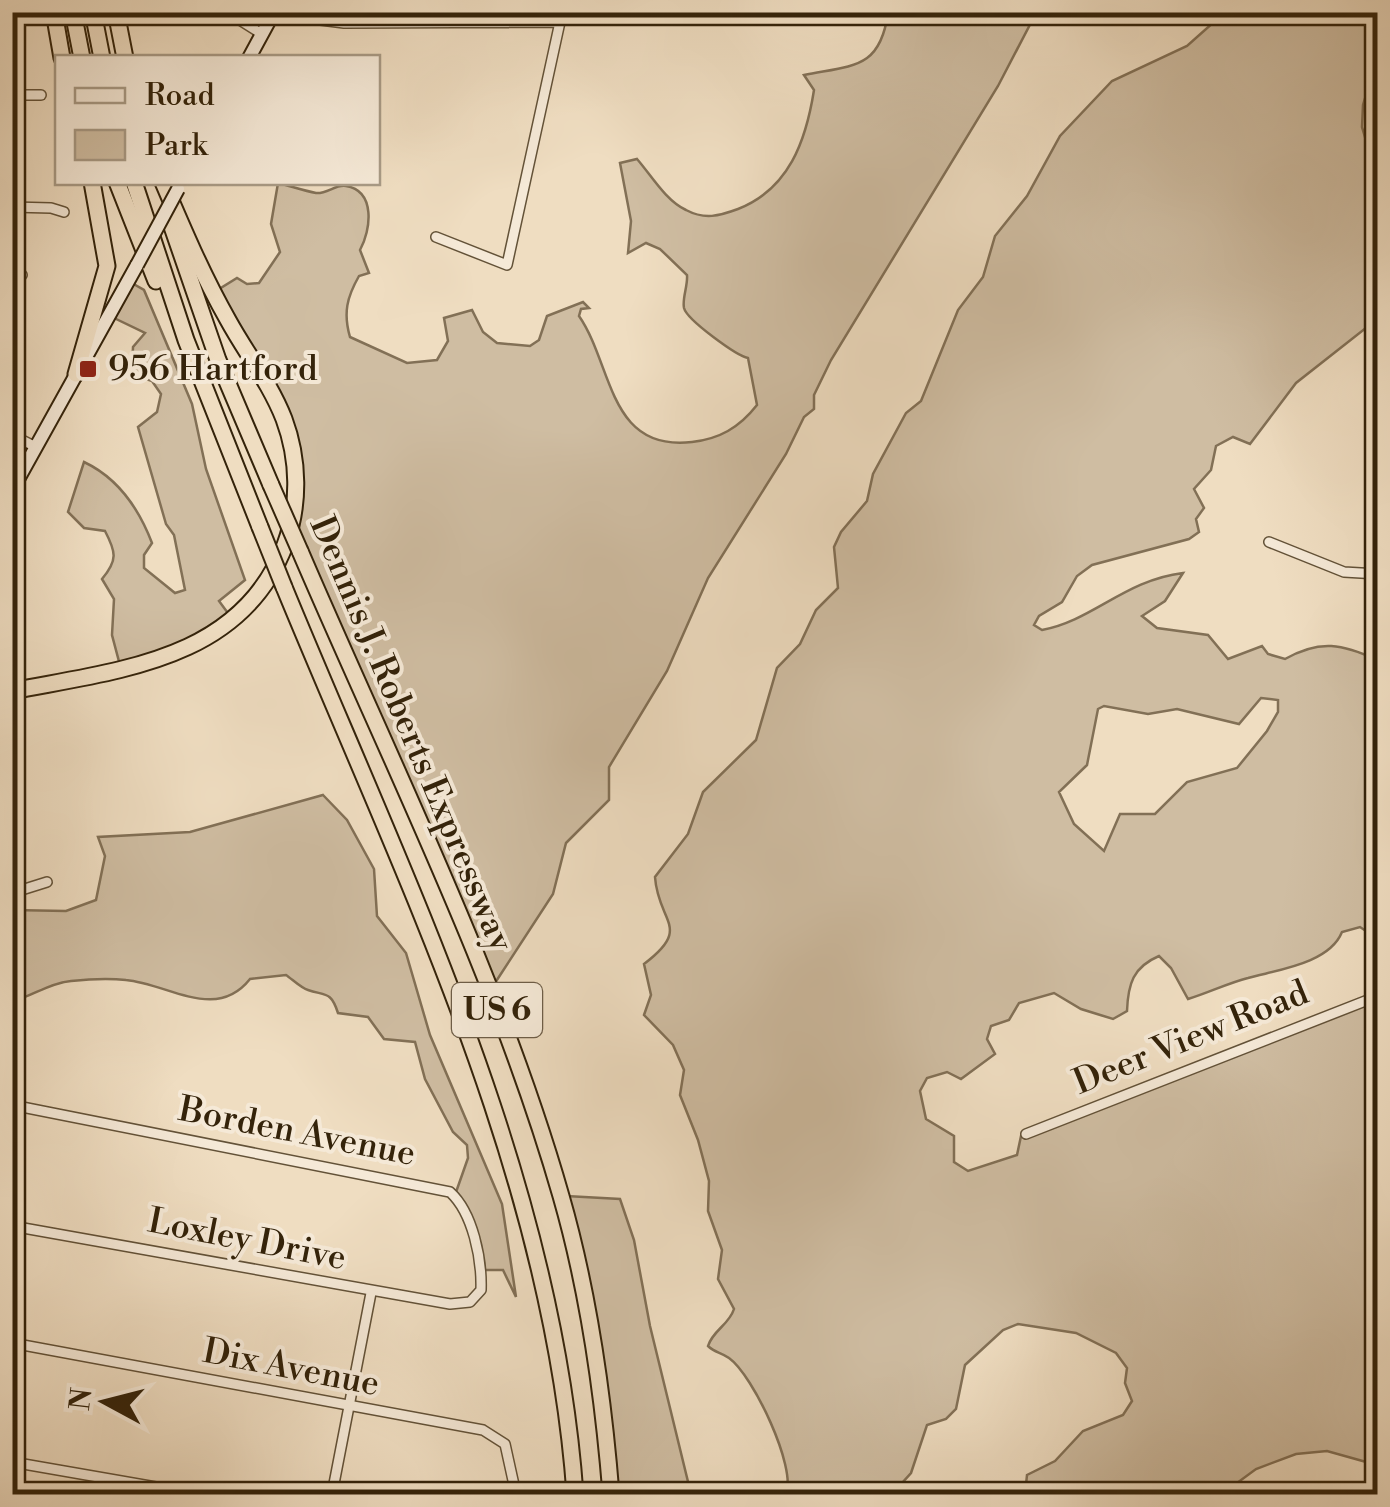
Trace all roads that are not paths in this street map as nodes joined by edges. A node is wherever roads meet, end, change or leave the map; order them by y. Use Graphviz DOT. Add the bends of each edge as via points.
graph roads {
  1 [pos="54,12"];
  2 [pos="73,12"];
  3 [pos="93,12"];
  4 [pos="116,12"];
  5 [pos="227,12"];
  6 [pos="273,13"];
  7 [pos="262,34"];
  8 [pos="61,55"];
  9 [pos="81,55"];
  10 [pos="101,55"];
  11 [pos="125,55"];
  12 [pos="252,55"];
  13 [pos="12,95"];
  14 [pos="41,95"];
  15 [pos="93,185"];
  16 [pos="117,185"];
  17 [pos="135,185"];
  18 [pos="170,185"];
  19 [pos="170,185"];
  20 [pos="170,185"];
  21 [pos="12,208"];
  22 [pos="64,212"];
  23 [pos="436,238"];
  24 [pos="186,340"];
  25 [pos="76,374"];
  26 [pos="12,435"];
  27 [pos="36,447"];
  28 [pos="12,490"];
  29 [pos="1269,542"];
  30 [pos="1378,574"];
  31 [pos="12,691"];
  32 [pos="47,882"];
  33 [pos="12,893"];
  34 [pos="1378,996"];
  35 [pos="12,1105"];
  36 [pos="1026,1134"];
  37 [pos="12,1226"];
  38 [pos="372,1293"];
  39 [pos="470,1302"];
  40 [pos="12,1343"];
  41 [pos="348,1407"];
  42 [pos="12,1462"];
  43 [pos="196,1494"];
  44 [pos="332,1494"];
  45 [pos="516,1494"];
  46 [pos="575,1494"];
  47 [pos="612,1494"];
  1 -- 8 [label="highway"];
  2 -- 9 [label="highway"];
  3 -- 10 [label="highway"];
  4 -- 11 [label="highway"];
  5 -- 7 [label="street"];
  6 -- 7 [label="main road"];
  6 -- 23 [label="street" via="344,23 560,22 507,265"];
  7 -- 12 [label="main road"];
  13 -- 14 [label="street"];
  15 -- 25 [label="highway" via="107,266"];
  16 -- 24 [label="highway"];
  17 -- 24 [label="highway, Dennis J. Roberts Expressway / US 6"];
  18 -- 25 [label="main road, bridge" via="137,265"];
  19 -- 47 [label="highway, Dennis J. Roberts Expressway / US 6, bridge" via="212,343 528,1092 580,1273"];
  20 -- 31 [label="highway" via="204,276 288,430 296,487 288,536 257,596 201,643 149,663"];
  21 -- 22 [label="street"];
  24 -- 46 [label="highway, Dennis J. Roberts Expressway / US 6, bridge" via="511,1155 555,1337"];
  25 -- 27 [label="main road"];
  26 -- 27 [label="street"];
  27 -- 28 [label="main road"];
  29 -- 30 [label="street" via="1344,572"];
  32 -- 33 [label="street"];
  34 -- 36 [label="street, Deer View Road"];
  35 -- 39 [label="street, Borden Avenue" via="450,1192 464,1209 482,1275 481,1290"];
  37 -- 38 [label="street, Loxley Drive"];
  38 -- 39 [label="street, Loxley Drive"];
  38 -- 41 [label="street"];
  40 -- 41 [label="street, Dix Avenue"];
  41 -- 44 [label="street"];
  41 -- 45 [label="street, Dix Avenue" via="500,1438"];
  42 -- 43 [label="street"];
}
